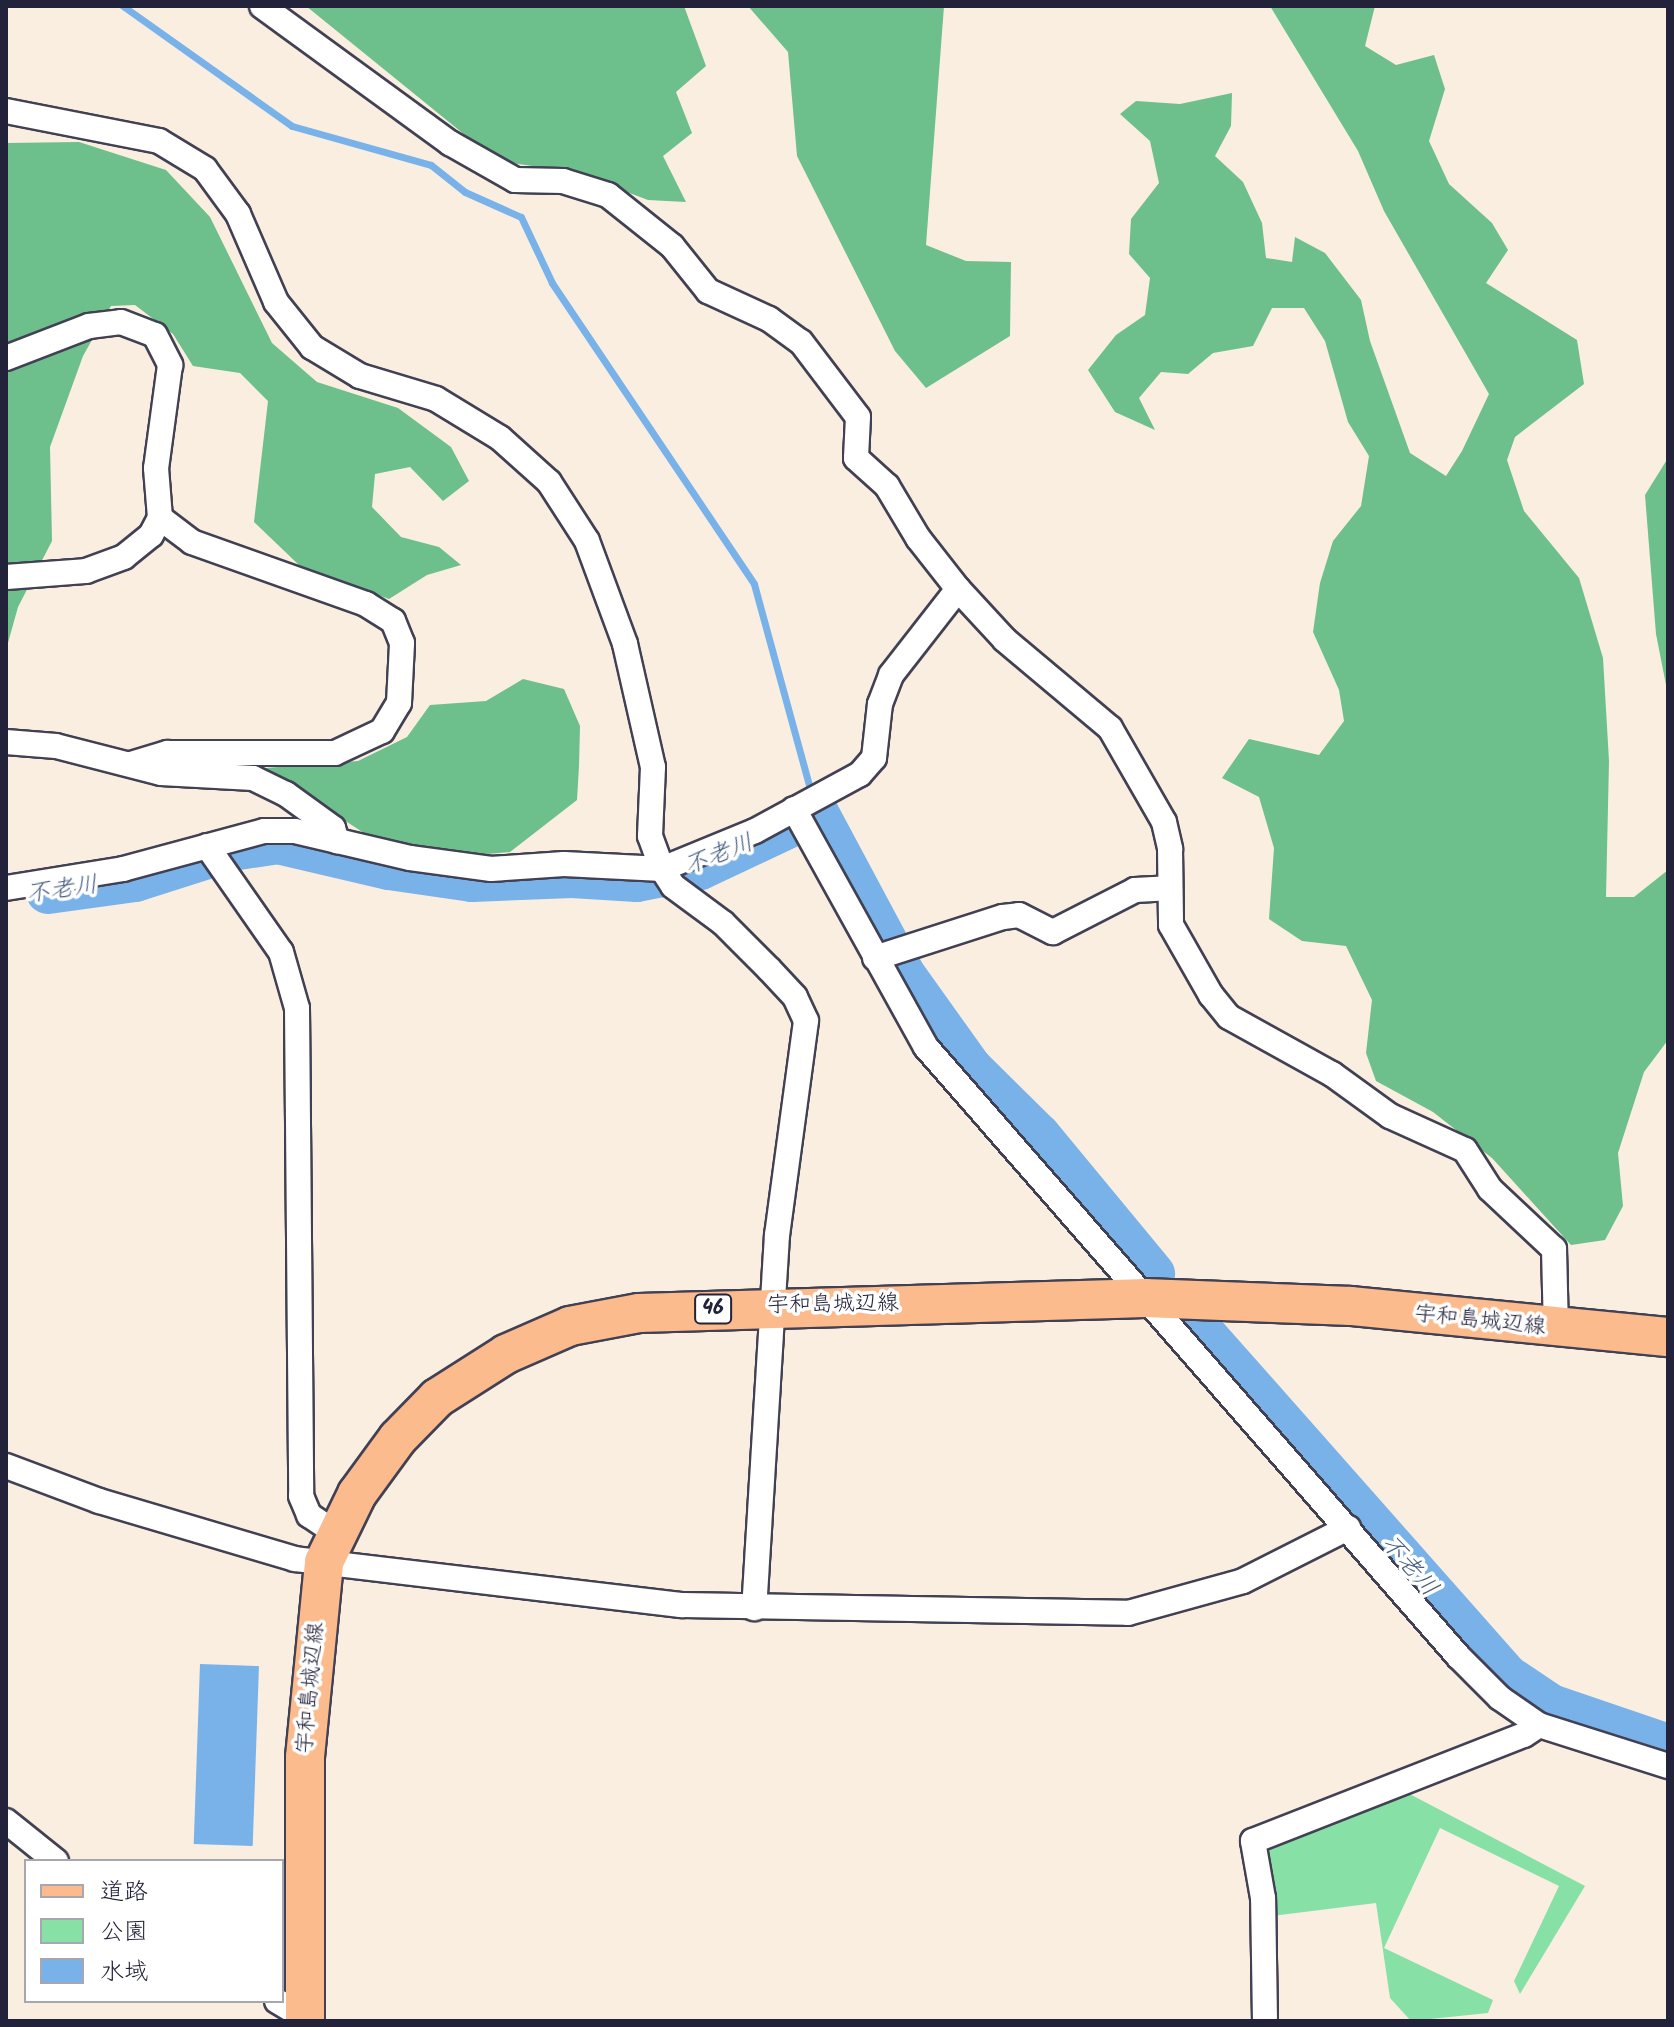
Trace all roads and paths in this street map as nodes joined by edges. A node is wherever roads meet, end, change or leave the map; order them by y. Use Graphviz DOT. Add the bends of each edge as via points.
graph roads {
  1 [pos="262,6"];
  2 [pos="6,111"];
  3 [pos="6,358"];
  4 [pos="160,518"];
  5 [pos="6,577"];
  6 [pos="958,589"];
  7 [pos="6,742"];
  8 [pos="131,764"];
  9 [pos="794,809"];
  10 [pos="337,841"];
  11 [pos="207,846"];
  12 [pos="662,869"];
  13 [pos="6,888"];
  14 [pos="1168,888"];
  15 [pos="875,958"];
  16 [pos="1145,1298"];
  17 [pos="771,1306"];
  18 [pos="1556,1329"];
  19 [pos="1668,1337"];
  20 [pos="6,1466"];
  21 [pos="1348,1528"];
  22 [pos="330,1548"];
  23 [pos="754,1608"];
  24 [pos="1539,1725"];
  25 [pos="1668,1766"];
  26 [pos="6,1821"];
  27 [pos="54,1859"];
  28 [pos="299,2015"];
  29 [pos="1265,2021"];
  1 -- 6 [label="street" via="450,143 515,180 563,181 608,195 672,246 708,291 769,319 801,342 858,417 856,458 887,486"];
  2 -- 12 [label="street" via="159,141 205,169 238,214 276,302 312,347 360,376 436,399 500,438 549,482 587,541 625,644 653,767 650,836"];
  3 -- 4 [label="street" via="89,326 121,322 155,335 170,365 156,468"];
  4 -- 5 [label="street" via="151,535 124,557 86,571"];
  4 -- 8 [label="street" via="192,542 366,604 393,621 402,643 399,703 382,731 335,753 167,753"];
  6 -- 9 [label="street" via="891,675 880,704 874,758 860,774"];
  6 -- 14 [label="street" via="1005,640 1110,728 1164,822 1170,849"];
  7 -- 8 [label="street" via="56,746"];
  8 -- 10 [label="street" via="161,773 253,778 333,828"];
  9 -- 12 [label="street"];
  9 -- 15 [label="street"];
  10 -- 11 [label="street" via="295,831 264,831"];
  10 -- 12 [label="street" via="491,869 564,864"];
  11 -- 13 [label="street" via="123,869"];
  11 -- 22 [label="street" via="281,952 297,1008 301,1496"];
  12 -- 17 [label="street" via="673,886 723,923 777,978 795,997 806,1021"];
  14 -- 15 [label="street" via="1135,890 1053,932 1019,915 1003,917"];
  14 -- 18 [label="street" via="1171,925 1229,1017 1332,1074 1390,1116 1465,1150 1490,1189 1554,1249"];
  15 -- 16 [label="street" via="926,1047"];
  16 -- 17 [label="main road, 宇和島城辺線 / 46"];
  16 -- 18 [label="main road, 宇和島城辺線 / 46" via="1351,1306"];
  16 -- 21 [label="street"];
  17 -- 22 [label="main road, 宇和島城辺線 / 46" via="639,1313 570,1326 506,1354 437,1398 398,1438 357,1494"];
  17 -- 23 [label="street"];
  18 -- 19 [label="main road, 宇和島城辺線 / 46"];
  20 -- 22 [label="street" via="99,1501 295,1559"];
  21 -- 23 [label="street" via="1243,1581 1128,1613"];
  21 -- 24 [label="street" via="1458,1656 1500,1698"];
  22 -- 23 [label="street" via="681,1605"];
  22 -- 28 [label="main road, 宇和島城辺線 / 46" via="305,1757"];
  24 -- 25 [label="street"];
  24 -- 29 [label="street" via="1253,1841 1263,1898"];
  26 -- 27 [label="street"];
}
